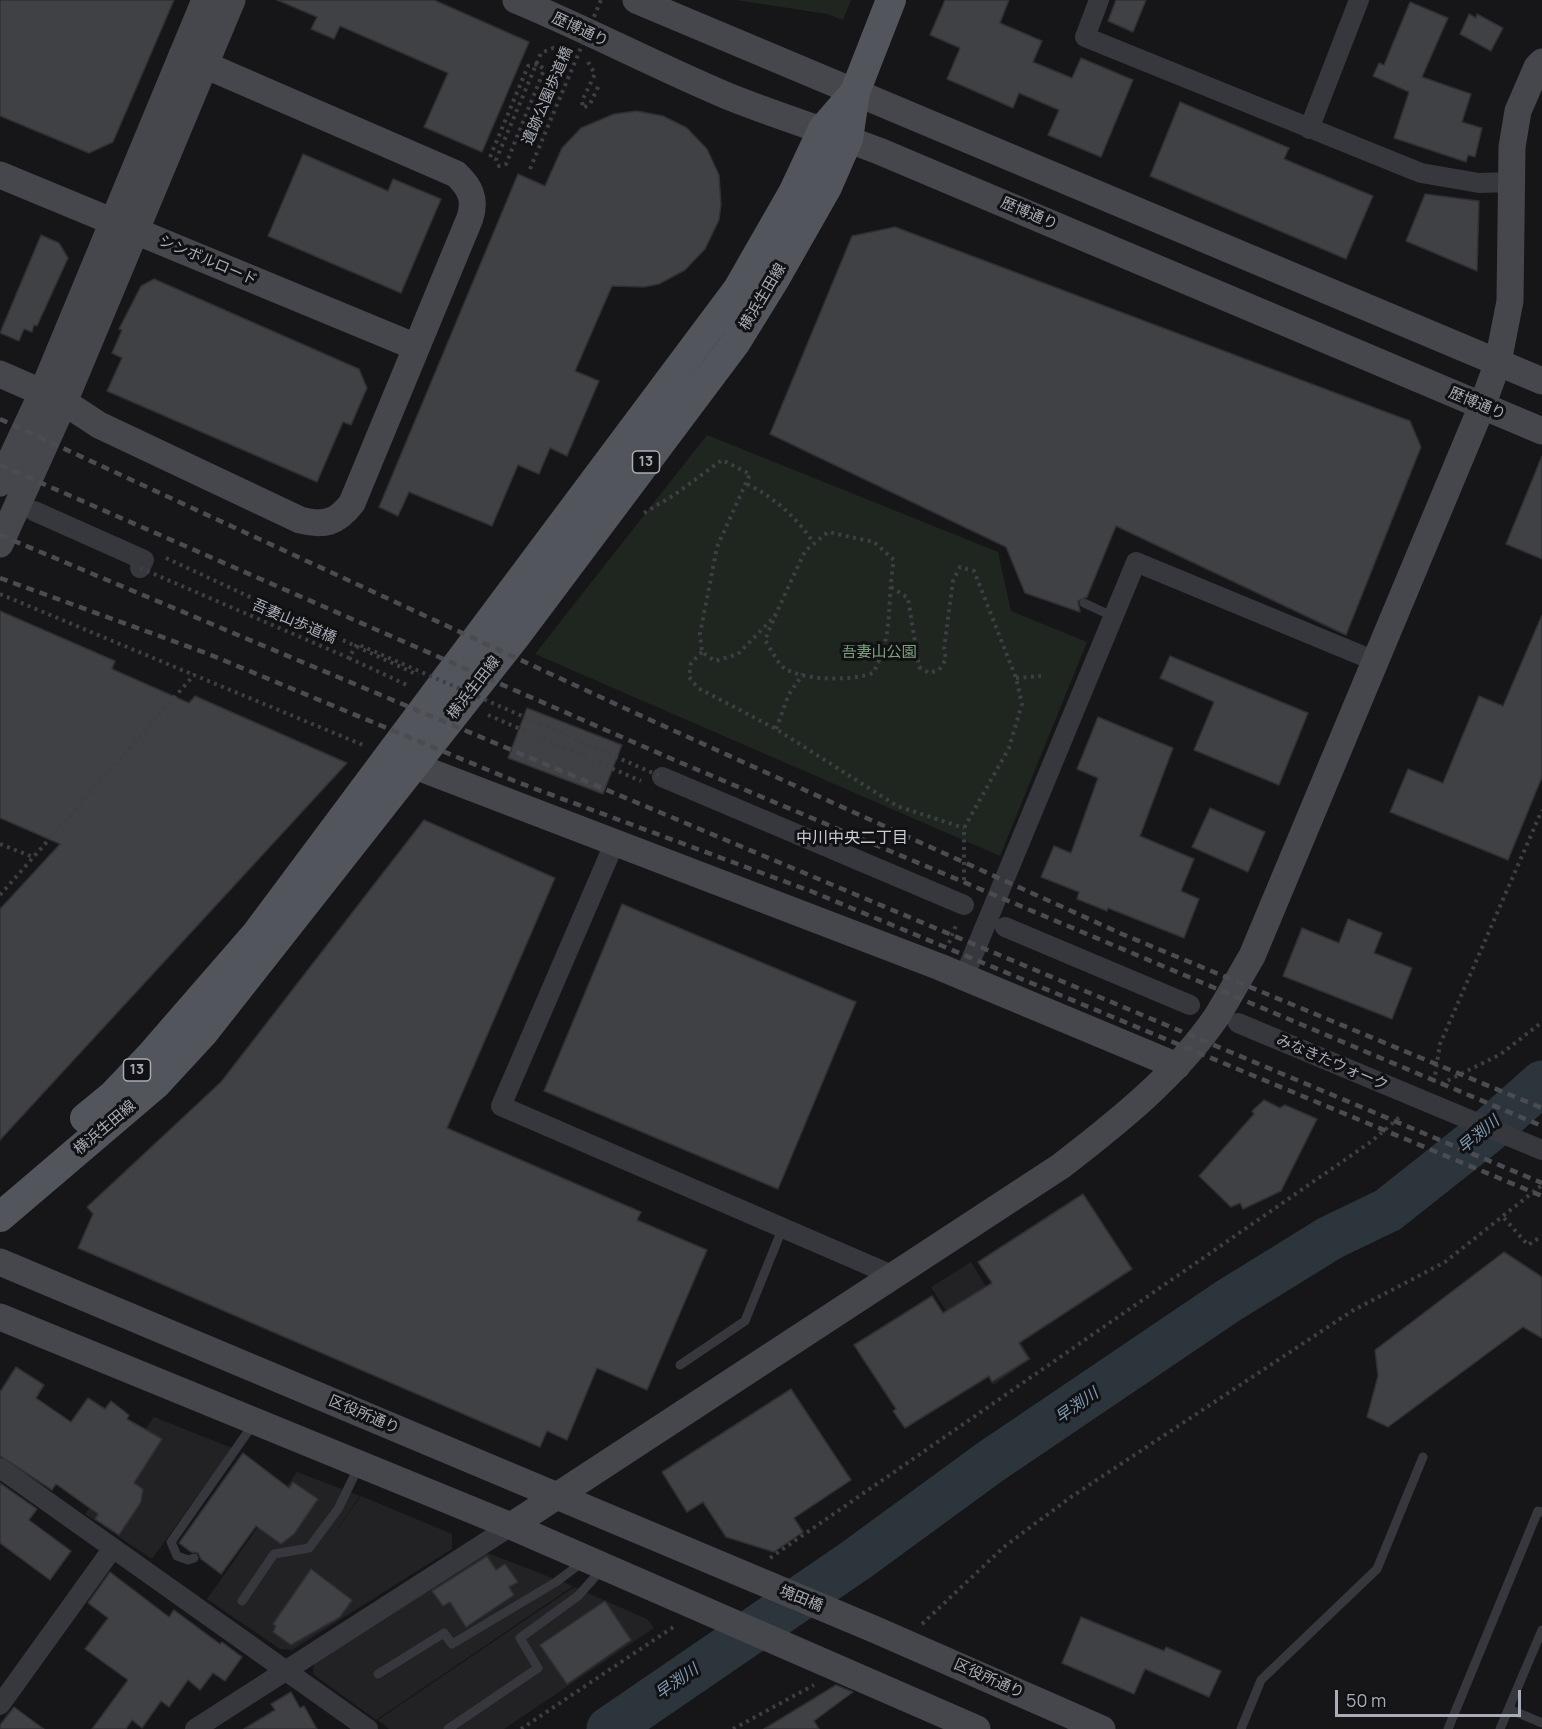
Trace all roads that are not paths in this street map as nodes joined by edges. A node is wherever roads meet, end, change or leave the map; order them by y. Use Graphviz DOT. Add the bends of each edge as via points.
graph roads {
  1 [pos="205,0"];
  2 [pos="232,0"];
  3 [pos="516,0"];
  4 [pos="636,0"];
  5 [pos="891,0"];
  6 [pos="1099,0"];
  7 [pos="1359,0"];
  8 [pos="194,60"];
  9 [pos="1542,62"];
  10 [pos="855,92"];
  11 [pos="1309,129"];
  12 [pos="836,134"];
  13 [pos="0,175"];
  14 [pos="1512,182"];
  15 [pos="122,226"];
  16 [pos="416,347"];
  17 [pos="1497,362"];
  18 [pos="0,374"];
  19 [pos="1542,381"];
  20 [pos="53,398"];
  21 [pos="1482,406"];
  22 [pos="1542,431"];
  23 [pos="0,483"];
  24 [pos="34,511"];
  25 [pos="0,544"];
  26 [pos="142,564"];
  27 [pos="1084,603"];
  28 [pos="1114,617"];
  29 [pos="1375,661"];
  30 [pos="390,756"];
  31 [pos="667,779"];
  32 [pos="614,844"];
  33 [pos="964,905"];
  34 [pos="1005,927"];
  35 [pos="964,977"];
  36 [pos="1190,1005"];
  37 [pos="1238,1023"];
  38 [pos="1177,1066"];
  39 [pos="1542,1150"];
  40 [pos="0,1190"];
  41 [pos="0,1217"];
  42 [pos="783,1227"];
  43 [pos="0,1262"];
  44 [pos="894,1276"];
  45 [pos="0,1317"];
  46 [pos="680,1365"];
  47 [pos="255,1421"];
  48 [pos="1423,1457"];
  49 [pos="360,1464"];
  50 [pos="0,1468"];
  51 [pos="555,1497"];
  52 [pos="1542,1512"];
  53 [pos="511,1526"];
  54 [pos="112,1548"];
  55 [pos="194,1558"];
  56 [pos="595,1563"];
  57 [pos="727,1569"];
  58 [pos="242,1601"];
  59 [pos="876,1630"];
  60 [pos="1542,1630"];
  61 [pos="286,1673"];
  62 [pos="378,1674"];
  63 [pos="0,1705"];
  64 [pos="1509,1709"];
  65 [pos="1542,1723"];
  66 [pos="1095,1728"];
  67 [pos="195,1729"];
  68 [pos="368,1729"];
  69 [pos="448,1729"];
  70 [pos="977,1729"];
  71 [pos="1241,1729"];
  72 [pos="1448,1729"];
  73 [pos="1500,1729"];
  1 -- 8 [label="street"];
  2 -- 8 [label="street"];
  3 -- 12 [label="street, 歴博通り" via="723,94 790,121"];
  4 -- 10 [label="street"];
  5 -- 10 [label="main road, 横浜生田線 / 13"];
  6 -- 11 [label="street" via="1085,37"];
  7 -- 11 [label="street"];
  8 -- 15 [label="street"];
  8 -- 16 [label="street" via="456,174 467,184 474,207 471,218"];
  9 -- 14 [label="street" via="1518,111"];
  10 -- 12 [label="main road, 横浜生田線 / 13"];
  10 -- 17 [label="street"];
  11 -- 14 [label="street" via="1421,173 1479,183"];
  12 -- 21 [label="street, 歴博通り"];
  12 -- 30 [label="main road, 横浜生田線 / 13" via="827,187 736,342"];
  13 -- 15 [label="street, シンボルロード"];
  14 -- 17 [label="street" via="1510,301"];
  15 -- 16 [label="street, シンボルロード"];
  15 -- 20 [label="street"];
  16 -- 20 [label="street" via="352,503 343,516 330,523 300,520 99,425"];
  17 -- 19 [label="street"];
  17 -- 21 [label="street"];
  18 -- 20 [label="street"];
  20 -- 23 [label="street"];
  20 -- 25 [label="street"];
  21 -- 22 [label="street, 歴博通り"];
  21 -- 29 [label="street"];
  24 -- 26 [label="street"];
  27 -- 28 [label="lane"];
  28 -- 29 [label="street" via="1136,562"];
  28 -- 35 [label="street"];
  29 -- 38 [label="street" via="1252,956 1216,1016"];
  30 -- 32 [label="street"];
  30 -- 40 [label="main road, 横浜生田線 / 13" via="257,933 151,1055 112,1095"];
  30 -- 41 [label="main road, 横浜生田線 / 13" via="188,1049 156,1084"];
  31 -- 33 [label="street"];
  32 -- 35 [label="street"];
  32 -- 42 [label="street" via="501,1106"];
  34 -- 36 [label="street"];
  35 -- 38 [label="street"];
  37 -- 39 [label="street, みなきたウォーク"];
  38 -- 44 [label="street" via="1140,1102 1061,1166"];
  42 -- 44 [label="street"];
  42 -- 46 [label="lane" via="745,1321"];
  43 -- 51 [label="street, 区役所通り"];
  44 -- 51 [label="street"];
  45 -- 47 [label="street"];
  47 -- 49 [label="street"];
  47 -- 55 [label="lane" via="171,1542 177,1556"];
  48 -- 71 [label="lane" via="1377,1569 1261,1680"];
  49 -- 53 [label="street"];
  49 -- 58 [label="lane" via="338,1509 309,1548 274,1554"];
  50 -- 54 [label="street"];
  51 -- 53 [label="street"];
  51 -- 57 [label="street, 区役所通り"];
  52 -- 72 [label="lane" via="1538,1511"];
  53 -- 56 [label="street"];
  53 -- 61 [label="street"];
  54 -- 61 [label="street"];
  54 -- 63 [label="street"];
  56 -- 62 [label="lane" via="556,1581 452,1644 444,1633"];
  56 -- 69 [label="lane" via="578,1596 520,1638 538,1668"];
  56 -- 70 [label="street"];
  57 -- 59 [label="street, 境田橋"];
  59 -- 66 [label="street, 区役所通り"];
  60 -- 64 [label="lane"];
  61 -- 67 [label="street"];
  61 -- 68 [label="street"];
  64 -- 65 [label="lane"];
  64 -- 73 [label="lane"];
}
